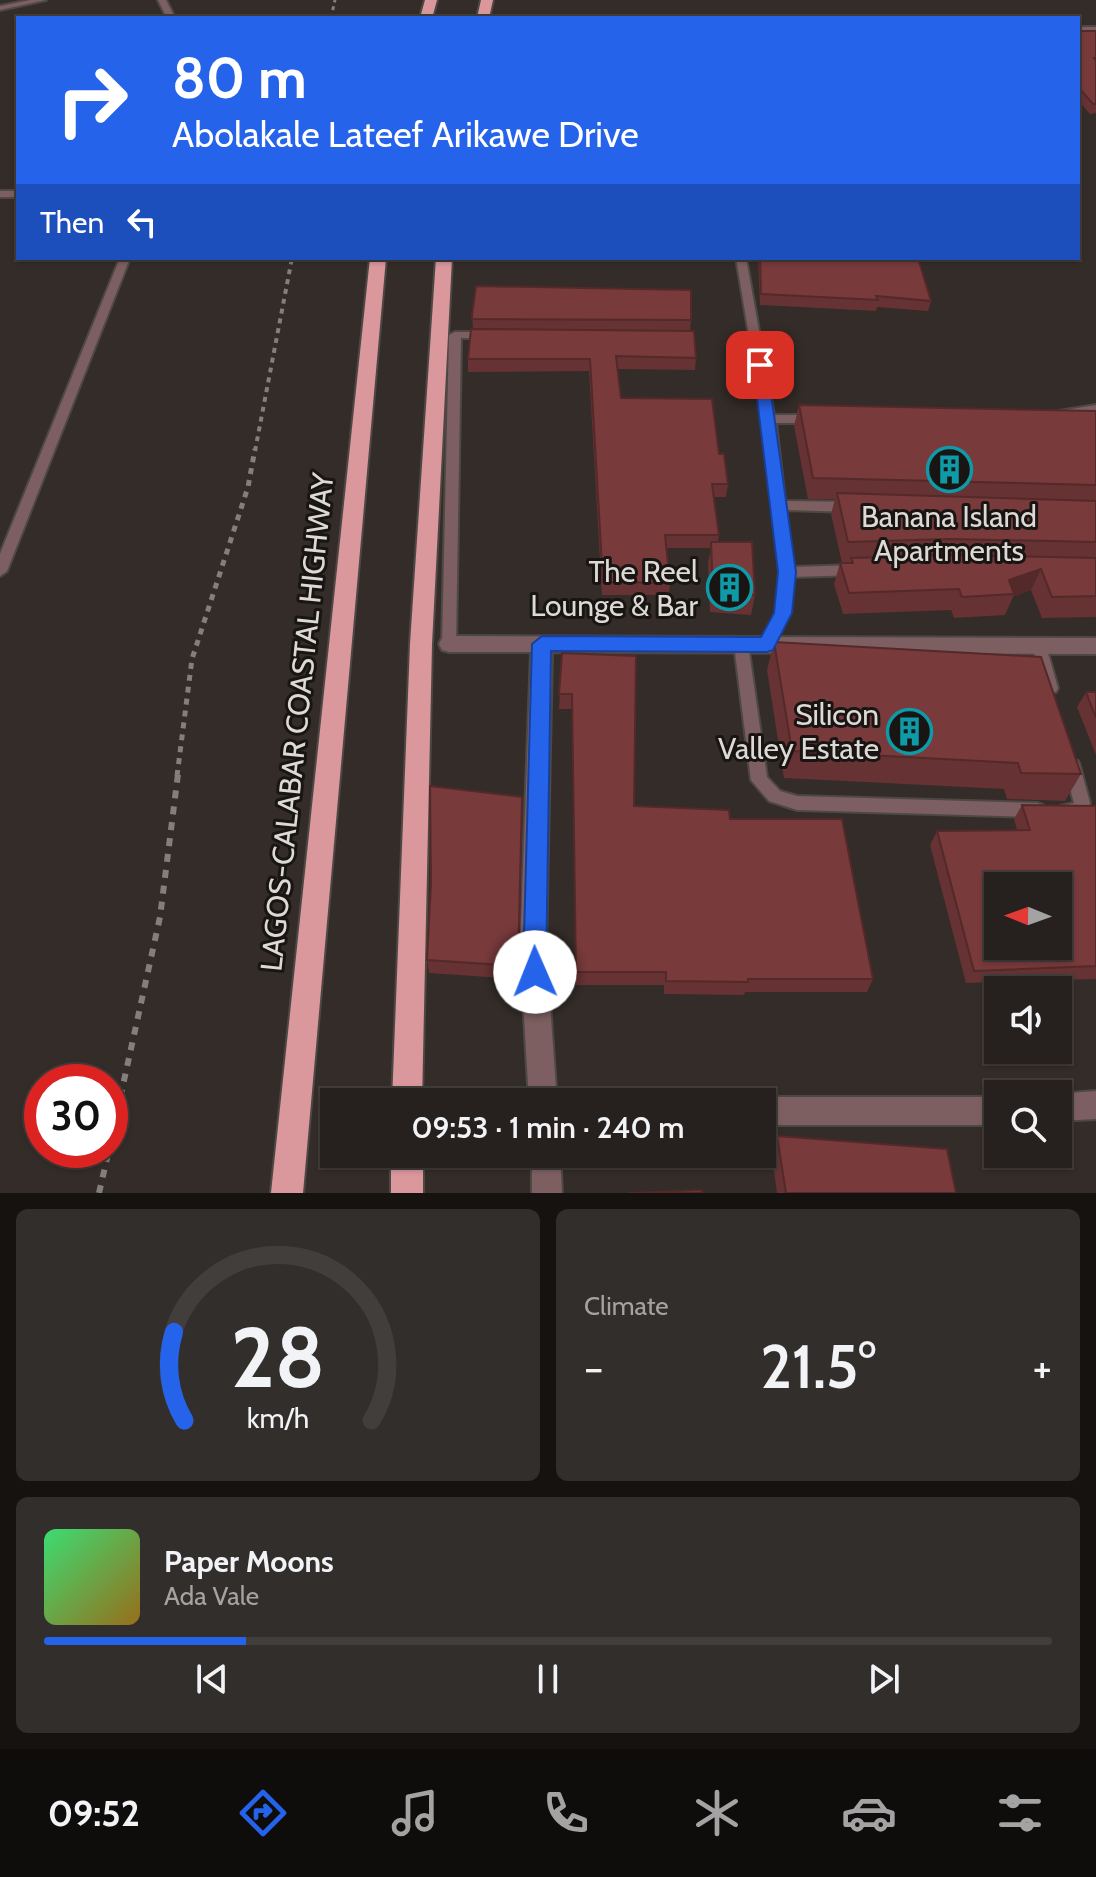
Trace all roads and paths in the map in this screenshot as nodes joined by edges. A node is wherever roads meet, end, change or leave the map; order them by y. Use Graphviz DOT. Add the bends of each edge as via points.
graph roads {
  1 [pos="42,0"];
  2 [pos="0,8"];
  3 [pos="124,260"];
  4 [pos="292,260"];
  5 [pos="378,260"];
  6 [pos="444,260"];
  7 [pos="741,260"];
  8 [pos="502,335"];
  9 [pos="1096,409"];
  10 [pos="1034,418"];
  11 [pos="769,419"];
  12 [pos="832,419"];
  13 [pos="779,505"];
  14 [pos="874,508"];
  15 [pos="7,535"];
  16 [pos="879,570"];
  17 [pos="0,571"];
  18 [pos="787,572"];
  19 [pos="449,644"];
  20 [pos="542,644"];
  21 [pos="741,644"];
  22 [pos="767,644"];
  23 [pos="1039,646"];
  24 [pos="1096,646"];
  25 [pos="1055,703"];
  26 [pos="1066,746"];
  27 [pos="127,1064"];
  28 [pos="407,1088"];
  29 [pos="542,1088"];
  30 [pos="1096,1105"];
  31 [pos="1072,1106"];
  32 [pos="776,1111"];
  33 [pos="984,1111"];
  34 [pos="104,1168"];
  35 [pos="407,1168"];
  36 [pos="546,1168"];
  37 [pos="99,1193"];
  38 [pos="287,1193"];
  39 [pos="407,1193"];
  40 [pos="547,1193"];
  1 -- 2 [label="lane"];
  3 -- 15 [label="lane"];
  4 -- 27 [label="path" via="248,487 192,659 160,917"];
  5 -- 38 [label="highway, LAGOS-CALABAR COASTAL HIGHWAY"];
  6 -- 28 [label="highway" via="421,644"];
  7 -- 11 [label="lane"];
  8 -- 19 [label="lane" via="455,335"];
  9 -- 10 [label="lane"];
  11 -- 12 [label="lane"];
  11 -- 13 [label="lane"];
  13 -- 14 [label="lane"];
  13 -- 18 [label="lane"];
  15 -- 17 [label="lane"];
  16 -- 18 [label="lane"];
  18 -- 22 [label="lane" via="783,613"];
  19 -- 20 [label="street"];
  20 -- 21 [label="street"];
  20 -- 29 [label="street" via="533,948"];
  21 -- 22 [label="street"];
  21 -- 26 [label="lane" via="759,780 775,796 797,803 1079,811 1082,803"];
  22 -- 23 [label="street"];
  23 -- 24 [label="street"];
  23 -- 25 [label="lane"];
  30 -- 31 [label="street"];
  32 -- 33 [label="street"];
  34 -- 37 [label="path"];
  35 -- 39 [label="highway"];
  36 -- 40 [label="street"];
}
